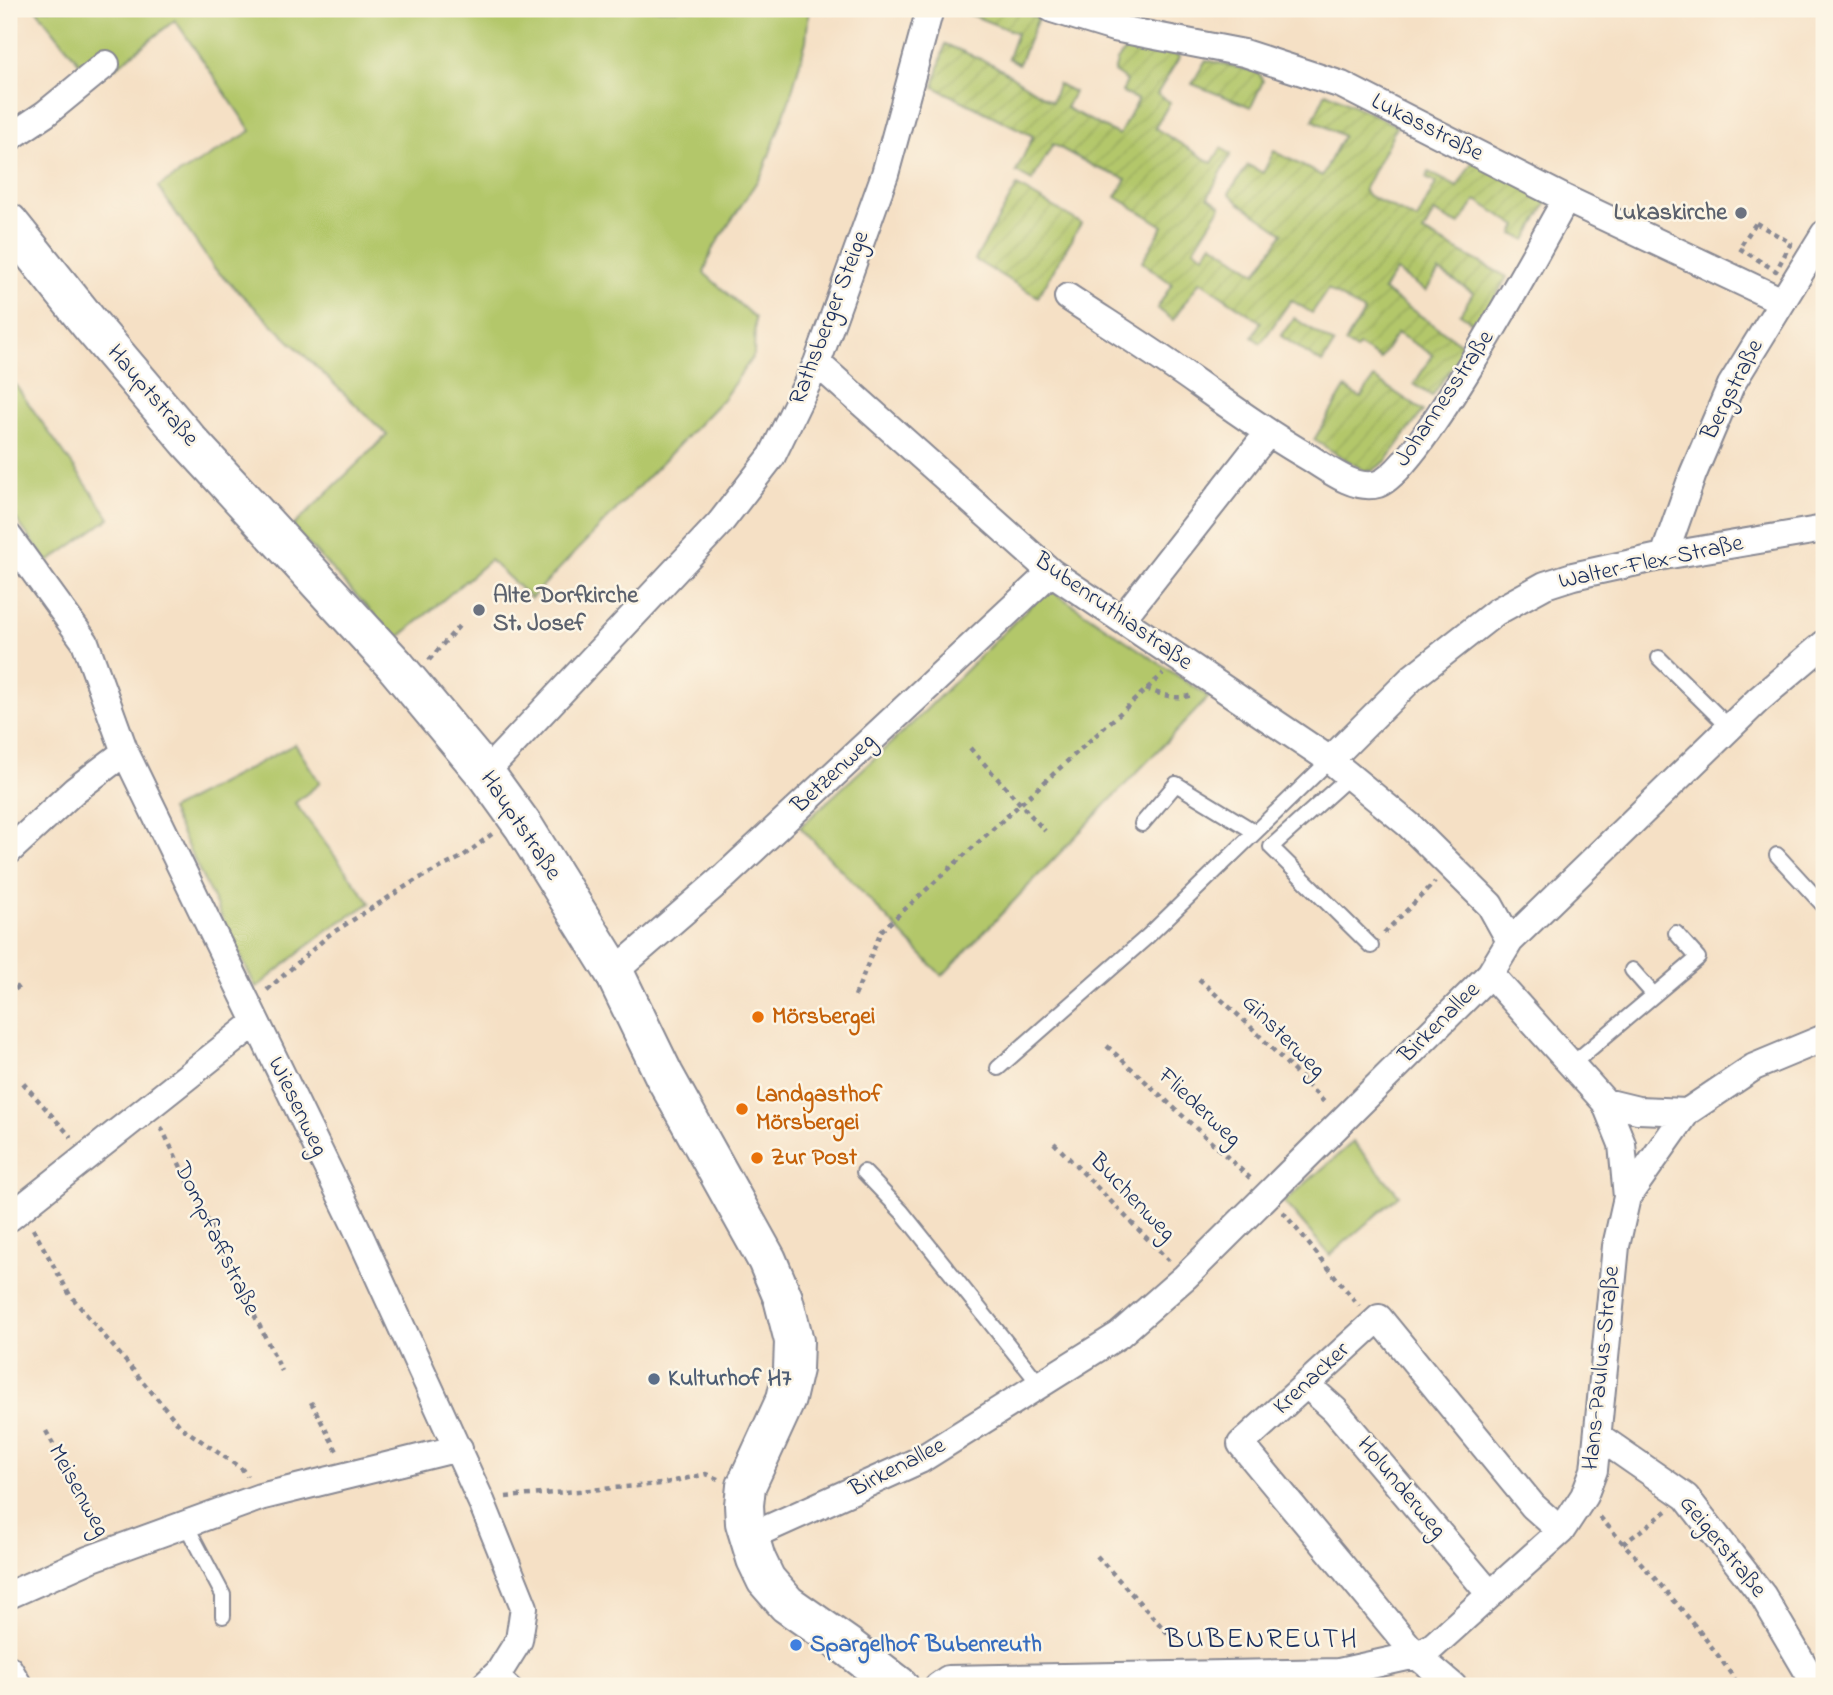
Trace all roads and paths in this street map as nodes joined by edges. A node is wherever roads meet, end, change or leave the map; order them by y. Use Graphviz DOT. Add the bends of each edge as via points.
graph roads {
  1 [pos="930,9"];
  2 [pos="1052,9"];
  3 [pos="106,64"];
  4 [pos="9,138"];
  5 [pos="1566,199"];
  6 [pos="9,223"];
  7 [pos="1824,234"];
  8 [pos="1740,248"];
  9 [pos="1068,297"];
  10 [pos="1782,300"];
  11 [pos="817,363"];
  12 [pos="1268,433"];
  13 [pos="1824,529"];
  14 [pos="9,537"];
  15 [pos="1664,556"];
  16 [pos="1051,572"];
  17 [pos="1122,619"];
  18 [pos="459,626"];
  19 [pos="1824,644"];
  20 [pos="434,654"];
  21 [pos="1658,658"];
  22 [pos="1180,660"];
  23 [pos="1213,682"];
  24 [pos="1146,689"];
  25 [pos="1729,727"];
  26 [pos="970,748"];
  27 [pos="125,752"];
  28 [pos="1340,768"];
  29 [pos="485,773"];
  30 [pos="1020,803"];
  31 [pos="516,816"];
  32 [pos="1142,824"];
  33 [pos="1045,831"];
  34 [pos="1255,832"];
  35 [pos="9,850"];
  36 [pos="1777,855"];
  37 [pos="1451,866"];
  38 [pos="1824,906"];
  39 [pos="1676,933"];
  40 [pos="1510,941"];
  41 [pos="1371,946"];
  42 [pos="1632,970"];
  43 [pos="614,972"];
  44 [pos="1490,974"];
  45 [pos="9,978"];
  46 [pos="1199,979"];
  47 [pos="19,991"];
  48 [pos="1654,995"];
  49 [pos="855,996"];
  50 [pos="252,1014"];
  51 [pos="1824,1038"];
  52 [pos="1107,1046"];
  53 [pos="1571,1065"];
  54 [pos="998,1068"];
  55 [pos="23,1083"];
  56 [pos="1605,1102"];
  57 [pos="151,1106"];
  58 [pos="1687,1112"];
  59 [pos="1342,1120"];
  60 [pos="1054,1143"];
  61 [pos="88,1156"];
  62 [pos="864,1172"];
  63 [pos="1268,1195"];
  64 [pos="1627,1197"];
  65 [pos="14,1214"];
  66 [pos="1185,1277"];
  67 [pos="1373,1323"];
  68 [pos="282,1371"];
  69 [pos="1307,1385"];
  70 [pos="1041,1386"];
  71 [pos="311,1402"];
  72 [pos="46,1431"];
  73 [pos="1598,1436"];
  74 [pos="459,1448"];
  75 [pos="349,1475"];
  76 [pos="746,1486"];
  77 [pos="260,1497"];
  78 [pos="1686,1497"];
  79 [pos="1583,1498"];
  80 [pos="482,1503"];
  81 [pos="186,1525"];
  82 [pos="1561,1531"];
  83 [pos="749,1537"];
  84 [pos="1623,1544"];
  85 [pos="111,1550"];
  86 [pos="1097,1556"];
  87 [pos="1490,1594"];
  88 [pos="9,1595"];
  89 [pos="223,1616"];
  90 [pos="1416,1655"];
  91 [pos="9,1670"];
  92 [pos="1206,1674"];
  93 [pos="1287,1680"];
  94 [pos="499,1682"];
  95 [pos="19,1686"];
  96 [pos="899,1686"];
  97 [pos="938,1686"];
  98 [pos="1453,1686"];
  99 [pos="1740,1686"];
  100 [pos="1816,1686"];
  1 -- 11 [label="street, Rathsberger Steige" via="885,173"];
  2 -- 5 [label="street, Lukasstraße" via="1114,28 1244,53 1342,85"];
  3 -- 4 [label="street"];
  5 -- 10 [label="street, Lukasstraße"];
  5 -- 12 [label="street, Johannesstraße" via="1471,363 1404,463 1388,479 1370,485 1353,482"];
  6 -- 29 [label="street, Hauptstraße" via="189,441 394,664"];
  7 -- 10 [label="street, Bergstraße"];
  8 -- 8 [label="path" via="1776,271 1791,243 1756,223"];
  9 -- 12 [label="street, Johannesstraße"];
  10 -- 15 [label="street, Bergstraße" via="1720,408"];
  11 -- 16 [label="street, Bubenruthiastraße"];
  11 -- 29 [label="street, Rathsberger Steige" via="772,456 720,523"];
  12 -- 17 [label="street"];
  13 -- 15 [label="street, Walter-Flex-Straße"];
  14 -- 27 [label="street, Wiesenweg" via="85,642"];
  15 -- 28 [label="street, Walter-Flex-Straße" via="1545,585 1496,612 1413,677"];
  16 -- 17 [label="street, Bubenruthiastraße"];
  16 -- 43 [label="street, Betzenweg" via="725,876"];
  17 -- 22 [label="street, Bubenruthiastraße"];
  18 -- 20 [label="path"];
  19 -- 25 [label="street, Birkenallee"];
  21 -- 25 [label="lane"];
  22 -- 23 [label="street, Bubenruthiastraße"];
  22 -- 24 [label="path"];
  23 -- 24 [label="path" via="1186,698"];
  23 -- 28 [label="street, Bubenruthiastraße"];
  24 -- 30 [label="path"];
  25 -- 40 [label="street, Birkenallee"];
  26 -- 30 [label="path"];
  27 -- 35 [label="street"];
  27 -- 50 [label="street, Wiesenweg"];
  28 -- 34 [label="lane"];
  28 -- 37 [label="street, Bubenruthiastraße"];
  28 -- 41 [label="lane" via="1270,847"];
  29 -- 31 [label="street, Hauptstraße"];
  30 -- 33 [label="path"];
  30 -- 49 [label="path" via="881,931"];
  31 -- 43 [label="street, Hauptstraße"];
  31 -- 50 [label="path" via="462,857 416,880 330,935"];
  32 -- 34 [label="lane" via="1176,785"];
  34 -- 54 [label="lane" via="1148,936"];
  36 -- 38 [label="lane"];
  37 -- 40 [label="street, Bubenruthiastraße" via="1490,905"];
  37 -- 41 [label="path"];
  39 -- 48 [label="lane" via="1698,958"];
  40 -- 44 [label="street, Birkenallee"];
  42 -- 48 [label="lane"];
  43 -- 76 [label="street, Hauptstraße" via="783,1298 794,1341 793,1369 786,1399"];
  44 -- 53 [label="street"];
  44 -- 59 [label="street, Birkenallee"];
  45 -- 47 [label="path"];
  46 -- 59 [label="path, Ginsterweg"];
  48 -- 53 [label="lane"];
  50 -- 57 [label="street"];
  50 -- 74 [label="street, Wiesenweg"];
  51 -- 58 [label="street" via="1754,1067"];
  52 -- 63 [label="path, Fliederweg"];
  53 -- 56 [label="street"];
  55 -- 61 [label="path"];
  56 -- 58 [label="street" via="1638,1110"];
  56 -- 64 [label="street" via="1622,1144"];
  57 -- 61 [label="street"];
  57 -- 68 [label="path, Dompfaffstraße"];
  58 -- 64 [label="street"];
  59 -- 63 [label="street, Birkenallee"];
  60 -- 66 [label="path, Buchenweg"];
  61 -- 65 [label="street"];
  62 -- 70 [label="lane" via="902,1212"];
  63 -- 66 [label="street, Birkenallee"];
  63 -- 67 [label="path, Fliederweg"];
  64 -- 73 [label="street, Hans-Paulus-Straße" via="1616,1245"];
  65 -- 77 [label="path" via="70,1295 181,1427 242,1469"];
  66 -- 70 [label="street, Birkenallee" via="1119,1335"];
  67 -- 69 [label="street, Krenacker"];
  67 -- 82 [label="street, Krenacker" via="1379,1318 1533,1506"];
  69 -- 87 [label="street, Holunderweg" via="1335,1410"];
  69 -- 90 [label="street, Krenacker" via="1241,1444"];
  70 -- 83 [label="street, Birkenallee" via="920,1460"];
  71 -- 75 [label="path"];
  72 -- 85 [label="path, Meisenweg"];
  73 -- 78 [label="street, Geigerstraße"];
  73 -- 79 [label="street, Hans-Paulus-Straße" via="1594,1470"];
  74 -- 75 [label="street, Meisenweg"];
  74 -- 80 [label="street, Wiesenweg"];
  75 -- 77 [label="street, Meisenweg"];
  76 -- 80 [label="path" via="706,1474 661,1485 512,1495"];
  76 -- 83 [label="street, Hauptstraße"];
  77 -- 81 [label="street, Meisenweg"];
  78 -- 84 [label="path"];
  78 -- 100 [label="street, Geigerstraße" via="1763,1596"];
  79 -- 82 [label="street, Hans-Paulus-Straße"];
  79 -- 84 [label="path"];
  80 -- 94 [label="street, Wiesenweg" via="524,1607 519,1640"];
  81 -- 85 [label="street, Meisenweg"];
  81 -- 89 [label="lane" via="223,1595"];
  82 -- 87 [label="street, Hans-Paulus-Straße"];
  83 -- 96 [label="street, Hauptstraße" via="766,1580 786,1604"];
  84 -- 99 [label="path"];
  85 -- 88 [label="street, Meisenweg"];
  86 -- 92 [label="path"];
  87 -- 90 [label="street, Hans-Paulus-Straße" via="1433,1647"];
  90 -- 93 [label="street, Hans-Paulus-Straße"];
  90 -- 98 [label="street"];
  91 -- 95 [label="street"];
  92 -- 93 [label="street, Hans-Paulus-Straße"];
  92 -- 97 [label="street, Hans-Paulus-Straße" via="948,1679"];
}
